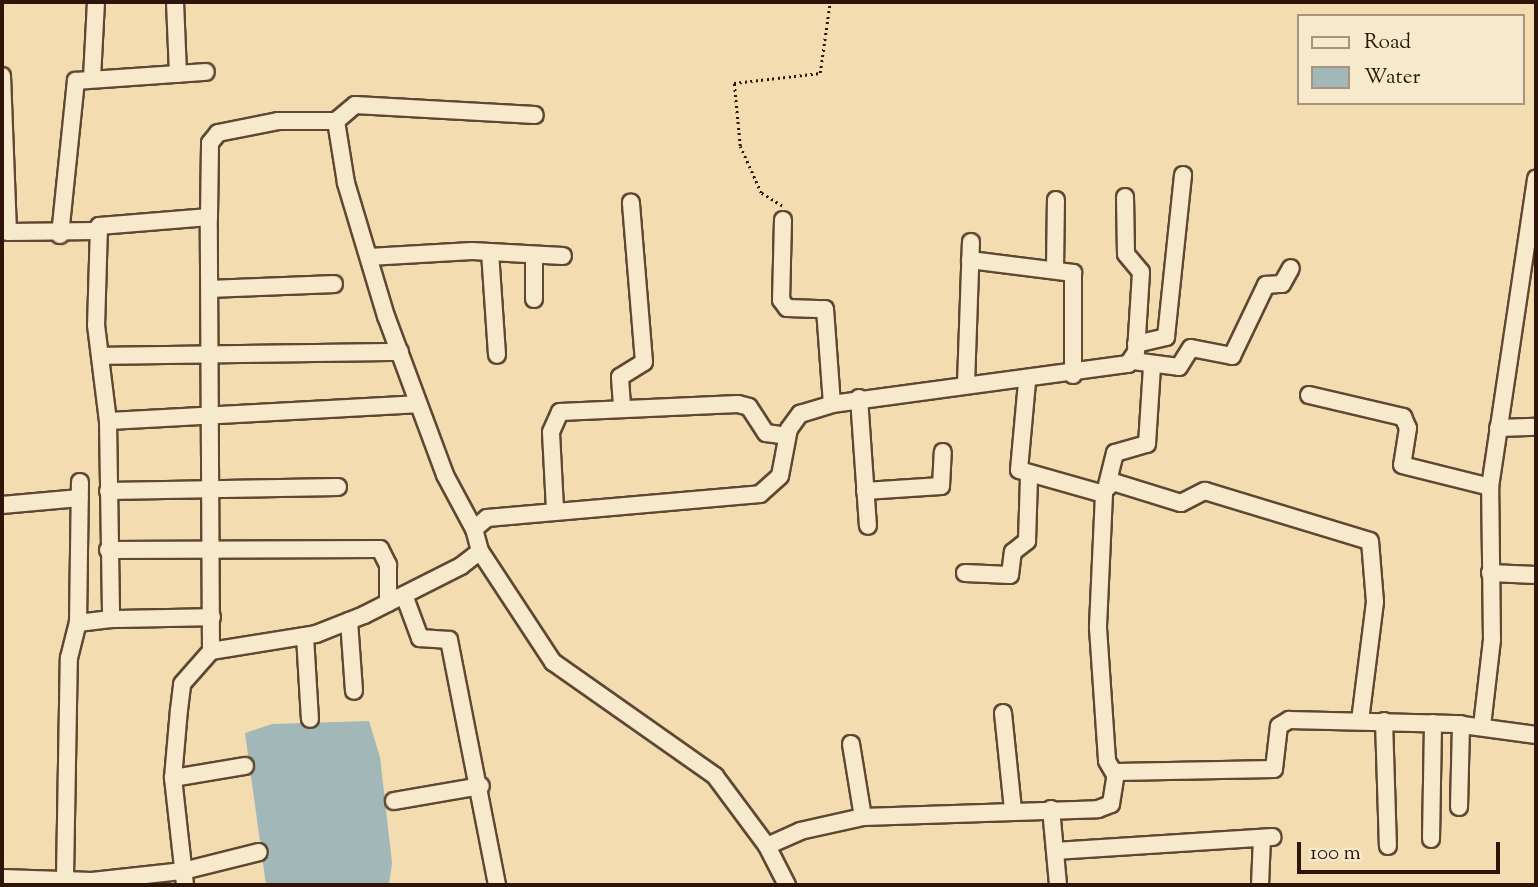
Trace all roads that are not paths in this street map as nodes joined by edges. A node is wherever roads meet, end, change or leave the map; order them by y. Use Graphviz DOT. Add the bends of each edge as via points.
graph roads {
  1 [pos="96,2"];
  2 [pos="175,2"];
  3 [pos="206,72"];
  4 [pos="178,74"];
  5 [pos="2,76"];
  6 [pos="92,78"];
  7 [pos="535,115"];
  8 [pos="336,121"];
  9 [pos="3,135"];
  10 [pos="1183,175"];
  11 [pos="1536,178"];
  12 [pos="1125,197"];
  13 [pos="1056,200"];
  14 [pos="631,203"];
  15 [pos="4,208"];
  16 [pos="209,217"];
  17 [pos="783,220"];
  18 [pos="97,231"];
  19 [pos="60,235"];
  20 [pos="971,242"];
  21 [pos="490,252"];
  22 [pos="534,255"];
  23 [pos="563,256"];
  24 [pos="369,257"];
  25 [pos="970,260"];
  26 [pos="1291,268"];
  27 [pos="1055,269"];
  28 [pos="334,284"];
  29 [pos="211,289"];
  30 [pos="534,299"];
  31 [pos="1136,344"];
  32 [pos="212,350"];
  33 [pos="400,352"];
  34 [pos="497,355"];
  35 [pos="100,356"];
  36 [pos="1133,361"];
  37 [pos="1153,366"];
  38 [pos="1073,374"];
  39 [pos="1027,382"];
  40 [pos="966,384"];
  41 [pos="1309,395"];
  42 [pos="859,398"];
  43 [pos="418,404"];
  44 [pos="832,404"];
  45 [pos="622,406"];
  46 [pos="211,420"];
  47 [pos="108,421"];
  48 [pos="1536,427"];
  49 [pos="1498,428"];
  50 [pos="788,436"];
  51 [pos="943,452"];
  52 [pos="1029,478"];
  53 [pos="338,487"];
  54 [pos="1490,487"];
  55 [pos="1105,488"];
  56 [pos="211,489"];
  57 [pos="108,491"];
  58 [pos="865,491"];
  59 [pos="2,505"];
  60 [pos="555,509"];
  61 [pos="868,526"];
  62 [pos="474,529"];
  63 [pos="108,550"];
  64 [pos="213,550"];
  65 [pos="480,551"];
  66 [pos="965,573"];
  67 [pos="1490,573"];
  68 [pos="1536,575"];
  69 [pos="404,595"];
  70 [pos="388,603"];
  71 [pos="212,617"];
  72 [pos="111,619"];
  73 [pos="349,621"];
  74 [pos="78,623"];
  75 [pos="305,636"];
  76 [pos="211,650"];
  77 [pos="354,691"];
  78 [pos="1003,713"];
  79 [pos="310,719"];
  80 [pos="1360,720"];
  81 [pos="1384,721"];
  82 [pos="1433,723"];
  83 [pos="1461,724"];
  84 [pos="1482,726"];
  85 [pos="1536,735"];
  86 [pos="851,744"];
  87 [pos="245,766"];
  88 [pos="1114,773"];
  89 [pos="173,778"];
  90 [pos="481,786"];
  91 [pos="394,801"];
  92 [pos="1459,807"];
  93 [pos="1013,809"];
  94 [pos="1051,809"];
  95 [pos="863,817"];
  96 [pos="1431,839"];
  97 [pos="767,846"];
  98 [pos="1388,846"];
  99 [pos="1055,851"];
  100 [pos="259,852"];
  101 [pos="65,877"];
  102 [pos="2,878"];
  103 [pos="184,878"];
  104 [pos="92,883"];
  105 [pos="497,885"];
  106 [pos="787,885"];
  107 [pos="1058,885"];
  108 [pos="1260,885"];
  1 -- 6 [label="street"];
  2 -- 4 [label="street"];
  3 -- 4 [label="street"];
  4 -- 6 [label="street"];
  5 -- 9 [label="street"];
  6 -- 19 [label="street" via="72,85"];
  7 -- 8 [label="street" via="355,104"];
  8 -- 16 [label="street" via="278,121 218,133 210,142"];
  8 -- 24 [label="street" via="346,183"];
  9 -- 15 [label="street"];
  10 -- 31 [label="street" via="1166,337"];
  11 -- 49 [label="street"];
  12 -- 31 [label="street" via="1126,254 1141,272"];
  13 -- 27 [label="street"];
  14 -- 45 [label="street" via="644,362 620,377"];
  15 -- 19 [label="street" via="8,232"];
  16 -- 18 [label="street" via="104,225"];
  16 -- 29 [label="street"];
  17 -- 44 [label="street" via="780,300 787,308 825,309"];
  18 -- 19 [label="street"];
  18 -- 35 [label="street"];
  20 -- 25 [label="street"];
  21 -- 22 [label="street"];
  21 -- 24 [label="street"];
  21 -- 34 [label="street"];
  22 -- 23 [label="street"];
  22 -- 30 [label="street"];
  24 -- 33 [label="street"];
  25 -- 27 [label="street"];
  25 -- 40 [label="street"];
  26 -- 37 [label="street" via="1283,284 1266,285 1232,356 1191,348 1181,366"];
  27 -- 38 [label="street" via="1075,277"];
  28 -- 29 [label="street"];
  29 -- 32 [label="street"];
  31 -- 36 [label="street"];
  32 -- 33 [label="street"];
  32 -- 35 [label="street"];
  32 -- 46 [label="street"];
  33 -- 43 [label="street"];
  35 -- 47 [label="street"];
  36 -- 37 [label="street"];
  36 -- 38 [label="street"];
  37 -- 55 [label="street" via="1147,444 1115,453"];
  38 -- 39 [label="street"];
  39 -- 40 [label="street"];
  39 -- 52 [label="street" via="1018,463"];
  40 -- 42 [label="street"];
  41 -- 54 [label="street" via="1403,417 1408,428 1402,465"];
  42 -- 44 [label="street"];
  42 -- 58 [label="street"];
  43 -- 46 [label="street"];
  43 -- 62 [label="street" via="444,475"];
  44 -- 50 [label="street" via="800,414"];
  45 -- 50 [label="street" via="738,404 754,413 766,433"];
  45 -- 60 [label="street" via="561,412 554,419"];
  46 -- 47 [label="street"];
  46 -- 56 [label="street"];
  47 -- 57 [label="street"];
  48 -- 49 [label="street"];
  49 -- 54 [label="street"];
  50 -- 60 [label="street" via="780,477 760,494"];
  51 -- 58 [label="street" via="941,486"];
  52 -- 55 [label="street"];
  52 -- 66 [label="street" via="1027,541 1013,552 1010,575"];
  53 -- 56 [label="street"];
  54 -- 67 [label="street"];
  55 -- 80 [label="street" via="1181,503 1205,491 1233,496 1370,541 1375,602"];
  55 -- 88 [label="street" via="1098,628 1107,761"];
  56 -- 57 [label="street"];
  56 -- 64 [label="street"];
  57 -- 63 [label="street"];
  58 -- 61 [label="street"];
  59 -- 74 [label="street" via="80,490"];
  60 -- 62 [label="street" via="487,518"];
  62 -- 65 [label="street"];
  63 -- 64 [label="street"];
  63 -- 72 [label="street"];
  64 -- 70 [label="street" via="380,549 388,565"];
  64 -- 71 [label="street"];
  65 -- 69 [label="street"];
  65 -- 97 [label="street" via="553,662 684,748 715,776"];
  67 -- 68 [label="street"];
  67 -- 84 [label="street" via="1492,640"];
  69 -- 70 [label="street"];
  69 -- 90 [label="street" via="420,638 449,640"];
  70 -- 73 [label="street"];
  71 -- 72 [label="street"];
  71 -- 76 [label="street"];
  72 -- 74 [label="street"];
  73 -- 75 [label="street"];
  73 -- 77 [label="street"];
  74 -- 101 [label="street" via="69,659"];
  75 -- 76 [label="street"];
  75 -- 79 [label="street"];
  76 -- 89 [label="street" via="183,684"];
  78 -- 93 [label="street"];
  80 -- 81 [label="street"];
  80 -- 88 [label="street" via="1282,722 1274,769"];
  81 -- 82 [label="street"];
  81 -- 98 [label="street"];
  82 -- 83 [label="street"];
  82 -- 96 [label="street"];
  83 -- 84 [label="street"];
  83 -- 92 [label="street"];
  84 -- 85 [label="street"];
  86 -- 95 [label="street"];
  87 -- 89 [label="street"];
  88 -- 94 [label="street" via="1106,807"];
  89 -- 103 [label="street"];
  90 -- 91 [label="street"];
  90 -- 105 [label="street"];
  93 -- 94 [label="street"];
  93 -- 95 [label="street"];
  94 -- 99 [label="street"];
  95 -- 97 [label="street" via="800,831"];
  97 -- 106 [label="street"];
  99 -- 107 [label="street"];
  99 -- 108 [label="street" via="1267,837"];
  100 -- 103 [label="street"];
  101 -- 102 [label="street"];
  101 -- 104 [label="street"];
  103 -- 104 [label="street"];
}
